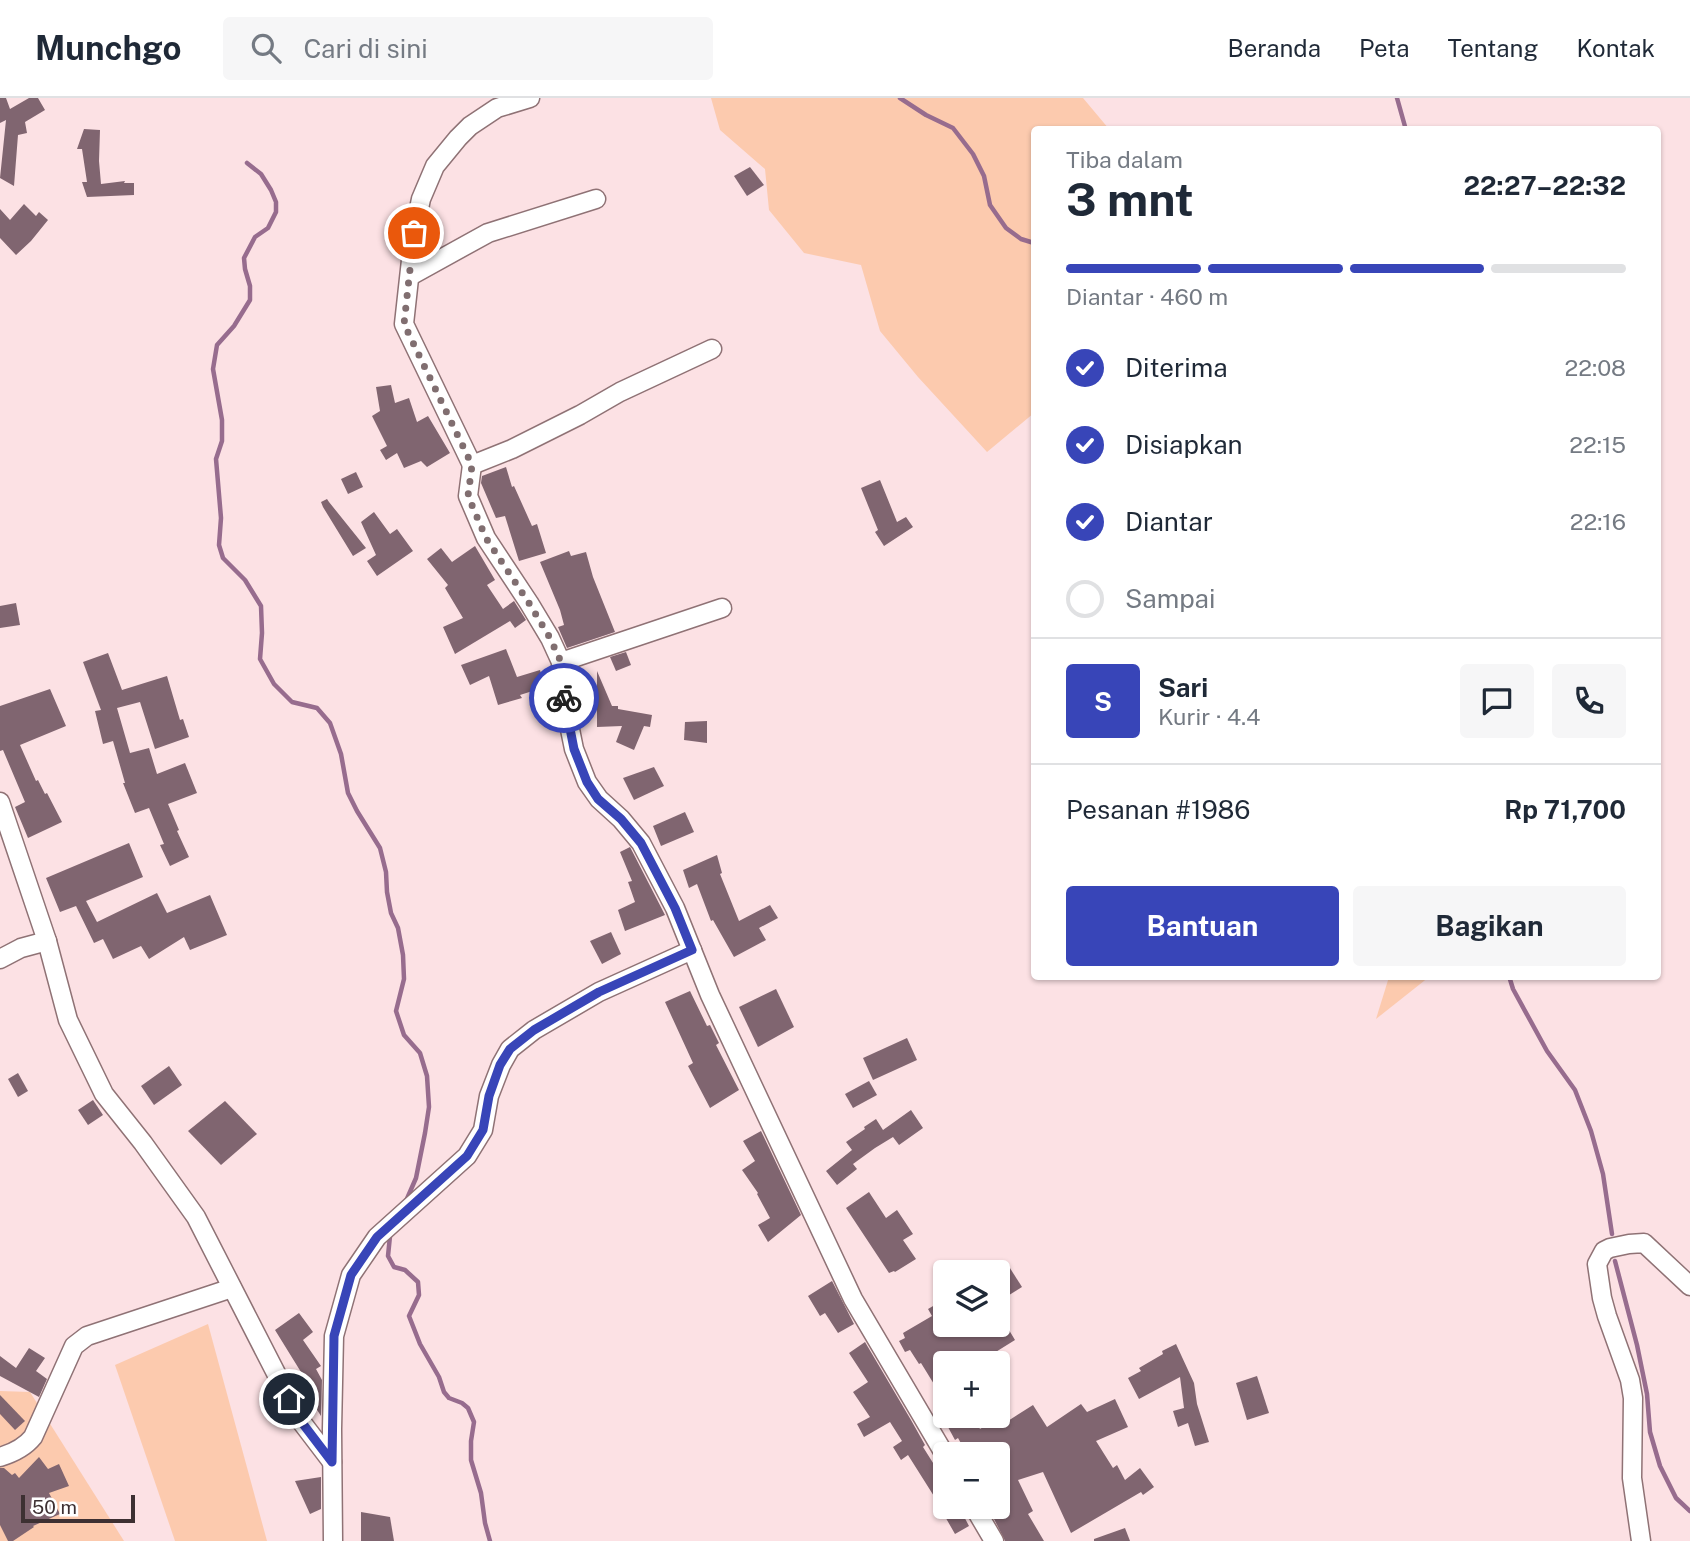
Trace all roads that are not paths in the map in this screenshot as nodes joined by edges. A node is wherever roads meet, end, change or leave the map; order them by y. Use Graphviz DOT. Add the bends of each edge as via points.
graph roads {
  1 [pos="530,98"];
  2 [pos="596,199"];
  3 [pos="410,276"];
  4 [pos="712,349"];
  5 [pos="472,465"];
  6 [pos="722,608"];
  7 [pos="561,662"];
  8 [pos="0,802"];
  9 [pos="47,941"];
  10 [pos="692,950"];
  11 [pos="0,959"];
  12 [pos="1690,1286"];
  13 [pos="232,1288"];
  14 [pos="937,1442"];
  15 [pos="0,1457"];
  16 [pos="332,1462"];
  17 [pos="981,1519"];
  18 [pos="333,1541"];
  19 [pos="993,1541"];
  20 [pos="1641,1541"];
  1 -- 3 [label="street" via="497,108 470,127 435,166 421,199"];
  2 -- 3 [label="street" via="488,233"];
  3 -- 5 [label="street" via="404,324"];
  4 -- 5 [label="street"];
  5 -- 7 [label="street" via="468,496 486,538"];
  6 -- 7 [label="street"];
  7 -- 10 [label="street" via="574,749 587,782 641,843"];
  8 -- 9 [label="street"];
  9 -- 11 [label="street"];
  9 -- 13 [label="street" via="68,1020 104,1094 196,1217"];
  10 -- 14 [label="street" via="853,1299"];
  10 -- 16 [label="street" via="599,992 510,1049 489,1096 483,1130 467,1156 377,1237 351,1275 334,1336"];
  12 -- 20 [label="street" via="1644,1243 1610,1248 1597,1264 1602,1298 1633,1398 1632,1478"];
  13 -- 15 [label="street" via="79,1341 33,1437"];
  13 -- 16 [label="street" via="300,1420"];
  16 -- 18 [label="street"];
  17 -- 19 [label="street"];
}
